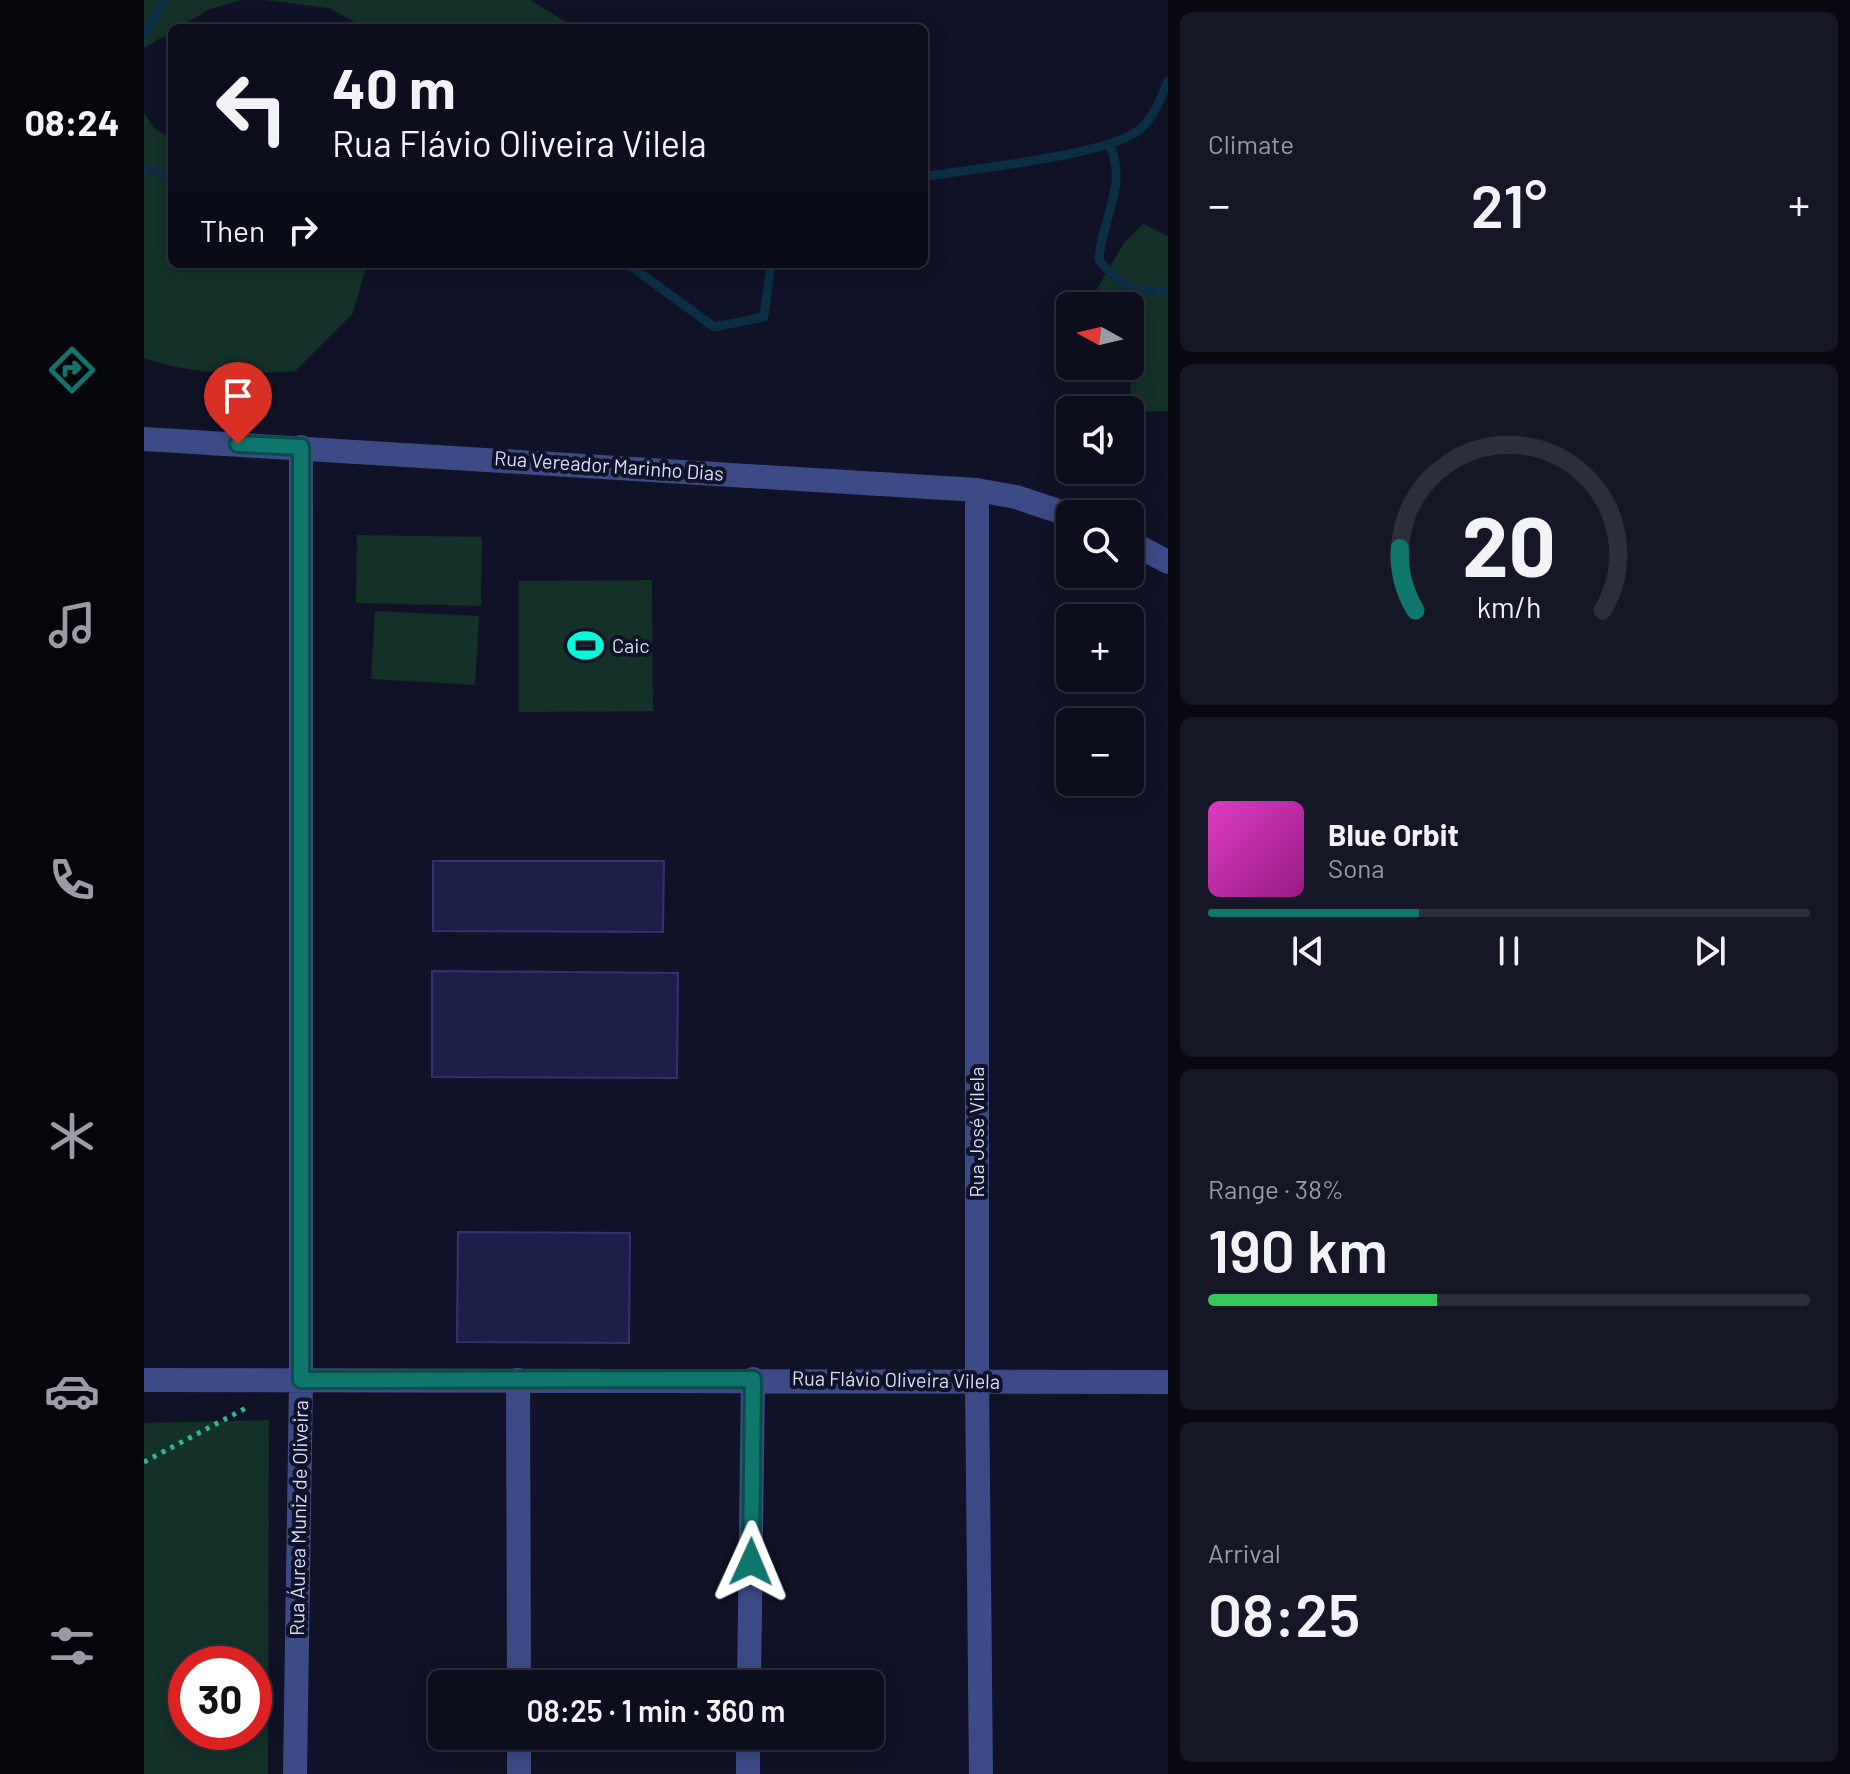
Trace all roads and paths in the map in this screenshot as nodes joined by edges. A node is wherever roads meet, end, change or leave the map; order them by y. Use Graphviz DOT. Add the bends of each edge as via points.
graph roads {
  1 [pos="144,439"];
  2 [pos="301,447"];
  3 [pos="977,490"];
  4 [pos="1056,510"];
  5 [pos="1144,549"];
  6 [pos="1168,562"];
  7 [pos="753,1379"];
  8 [pos="144,1380"];
  9 [pos="301,1380"];
  10 [pos="518,1380"];
  11 [pos="977,1381"];
  12 [pos="1168,1382"];
  13 [pos="248,1407"];
  14 [pos="144,1462"];
  15 [pos="519,1670"];
  16 [pos="749,1670"];
  17 [pos="519,1750"];
  18 [pos="748,1750"];
  19 [pos="295,1774"];
  20 [pos="519,1774"];
  21 [pos="748,1774"];
  22 [pos="981,1774"];
  1 -- 2 [label="street, Rua Vereador Marinho Dias"];
  2 -- 3 [label="street, Rua Vereador Marinho Dias"];
  2 -- 9 [label="street, Rua Áurea Muniz de Oliveira"];
  3 -- 4 [label="street, Rua Vereador Marinho Dias"];
  3 -- 11 [label="street, Rua José Vilela"];
  5 -- 6 [label="street"];
  7 -- 10 [label="street, Rua Flávio Oliveira Vilela"];
  7 -- 11 [label="street, Rua Flávio Oliveira Vilela"];
  7 -- 16 [label="street"];
  8 -- 9 [label="street, Rua Flávio Oliveira Vilela"];
  9 -- 10 [label="street, Rua Flávio Oliveira Vilela"];
  9 -- 19 [label="street, Rua Áurea Muniz de Oliveira"];
  10 -- 15 [label="street"];
  11 -- 12 [label="street, Rua Flávio Oliveira Vilela"];
  11 -- 22 [label="street, Rua José Vilela"];
  13 -- 14 [label="path"];
  17 -- 20 [label="street"];
  18 -- 21 [label="street"];
}
